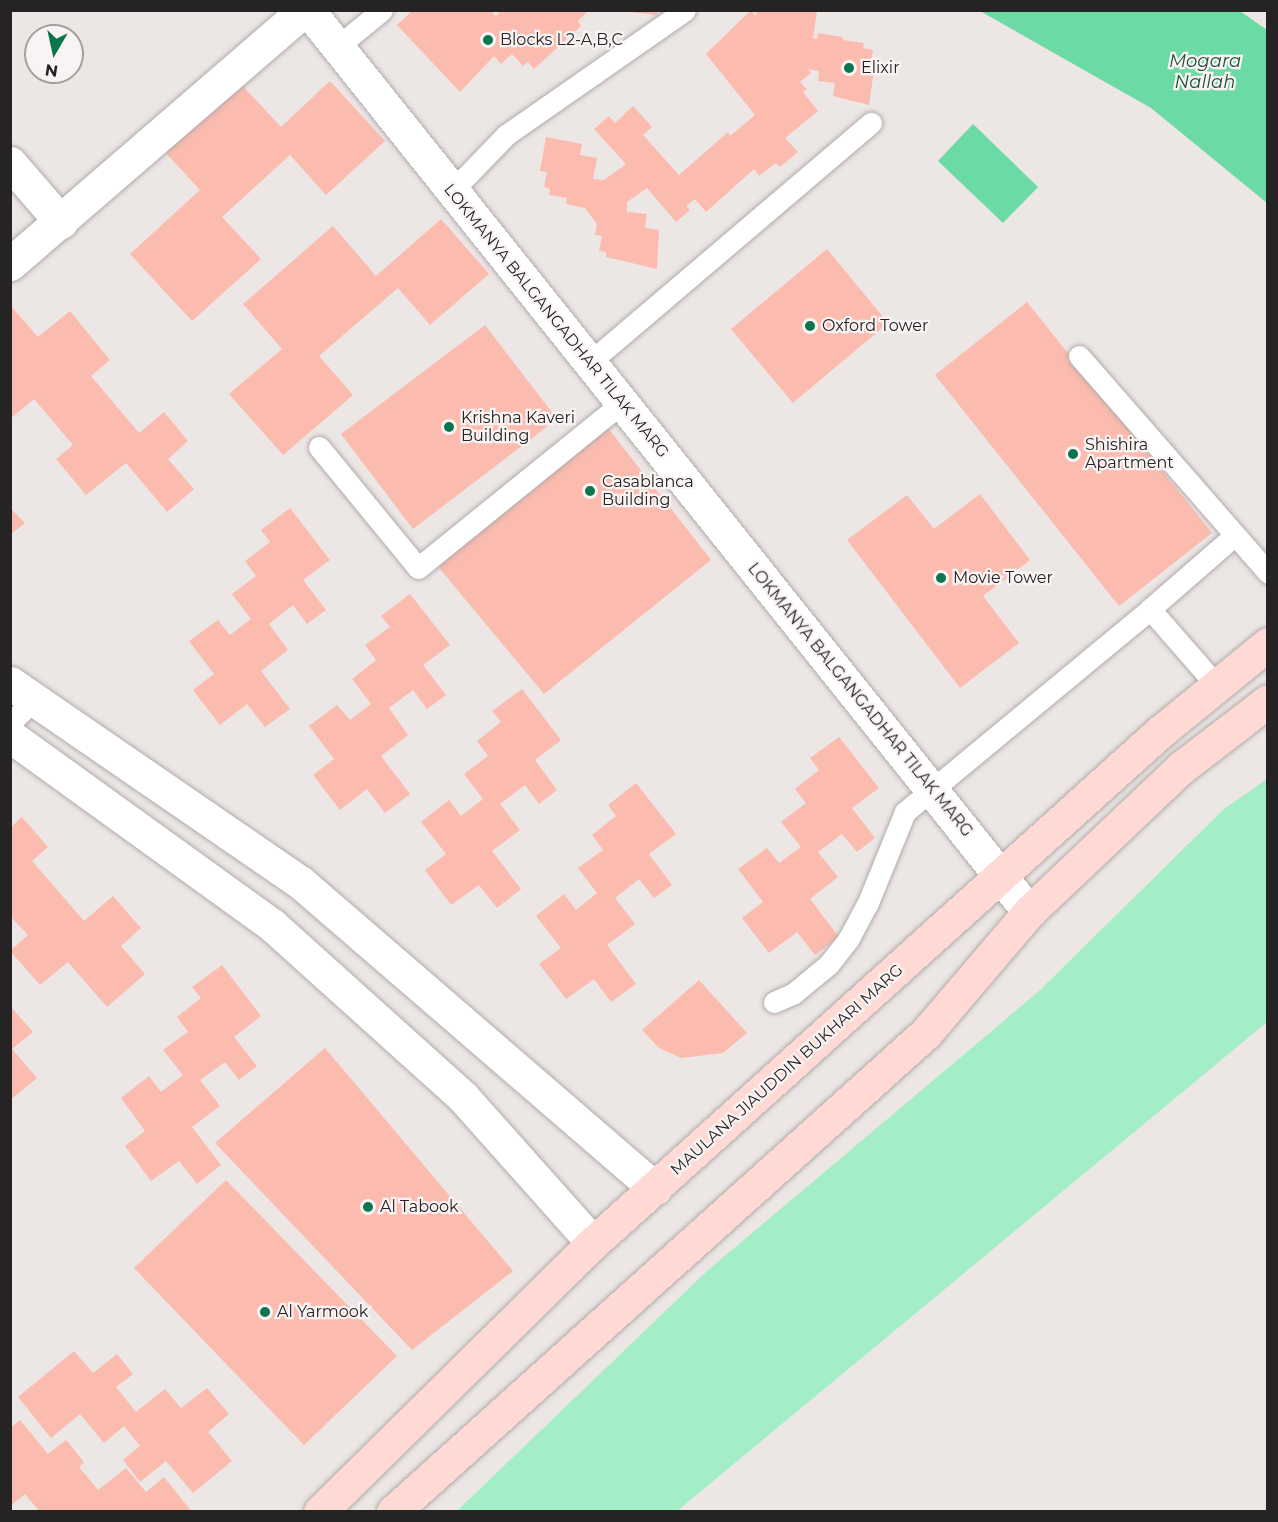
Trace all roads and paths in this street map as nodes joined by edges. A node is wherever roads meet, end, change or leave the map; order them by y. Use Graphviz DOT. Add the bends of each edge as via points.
graph roads {
  1 [pos="304,10"];
  2 [pos="308,10"];
  3 [pos="382,10"];
  4 [pos="685,10"];
  5 [pos="337,47"];
  6 [pos="870,123"];
  7 [pos="10,163"];
  8 [pos="452,191"];
  9 [pos="61,222"];
  10 [pos="10,264"];
  11 [pos="1079,356"];
  12 [pos="590,362"];
  13 [pos="622,403"];
  14 [pos="319,447"];
  15 [pos="1234,536"];
  16 [pos="1268,573"];
  17 [pos="1150,609"];
  18 [pos="1268,644"];
  19 [pos="1217,686"];
  20 [pos="23,691"];
  21 [pos="1268,701"];
  22 [pos="10,723"];
  23 [pos="10,736"];
  24 [pos="930,789"];
  25 [pos="1002,878"];
  26 [pos="1029,912"];
  27 [pos="774,1002"];
  28 [pos="655,1188"];
  29 [pos="593,1243"];
  30 [pos="320,1512"];
  31 [pos="393,1512"];
  1 -- 9 [label="street"];
  2 -- 5 [label="street, LOKMANYA BALGANGADHAR TILAK MARG"];
  3 -- 5 [label="lane"];
  4 -- 8 [label="lane" via="506,135"];
  5 -- 8 [label="street, LOKMANYA BALGANGADHAR TILAK MARG"];
  6 -- 12 [label="lane"];
  7 -- 9 [label="street"];
  8 -- 12 [label="street, LOKMANYA BALGANGADHAR TILAK MARG"];
  9 -- 10 [label="street"];
  11 -- 15 [label="lane"];
  12 -- 13 [label="street, LOKMANYA BALGANGADHAR TILAK MARG"];
  13 -- 14 [label="lane" via="418,568"];
  13 -- 24 [label="street, LOKMANYA BALGANGADHAR TILAK MARG"];
  15 -- 16 [label="lane"];
  15 -- 17 [label="lane"];
  17 -- 19 [label="lane"];
  17 -- 24 [label="lane"];
  18 -- 19 [label="street, MAULANA JIAUDDIN BUKHARI MARG"];
  19 -- 25 [label="street, MAULANA JIAUDDIN BUKHARI MARG" via="1160,732"];
  20 -- 22 [label="lane"];
  20 -- 28 [label="street" via="300,882"];
  21 -- 26 [label="street" via="1182,767"];
  23 -- 29 [label="street" via="272,926 463,1096"];
  24 -- 25 [label="street, LOKMANYA BALGANGADHAR TILAK MARG"];
  24 -- 27 [label="lane" via="905,812 895,829 867,905 848,940 829,964 794,993"];
  25 -- 26 [label="street, LOKMANYA BALGANGADHAR TILAK MARG"];
  25 -- 28 [label="street, MAULANA JIAUDDIN BUKHARI MARG"];
  26 -- 31 [label="street" via="926,1033"];
  28 -- 29 [label="street, MAULANA JIAUDDIN BUKHARI MARG"];
  29 -- 30 [label="street, MAULANA JIAUDDIN BUKHARI MARG"];
}
